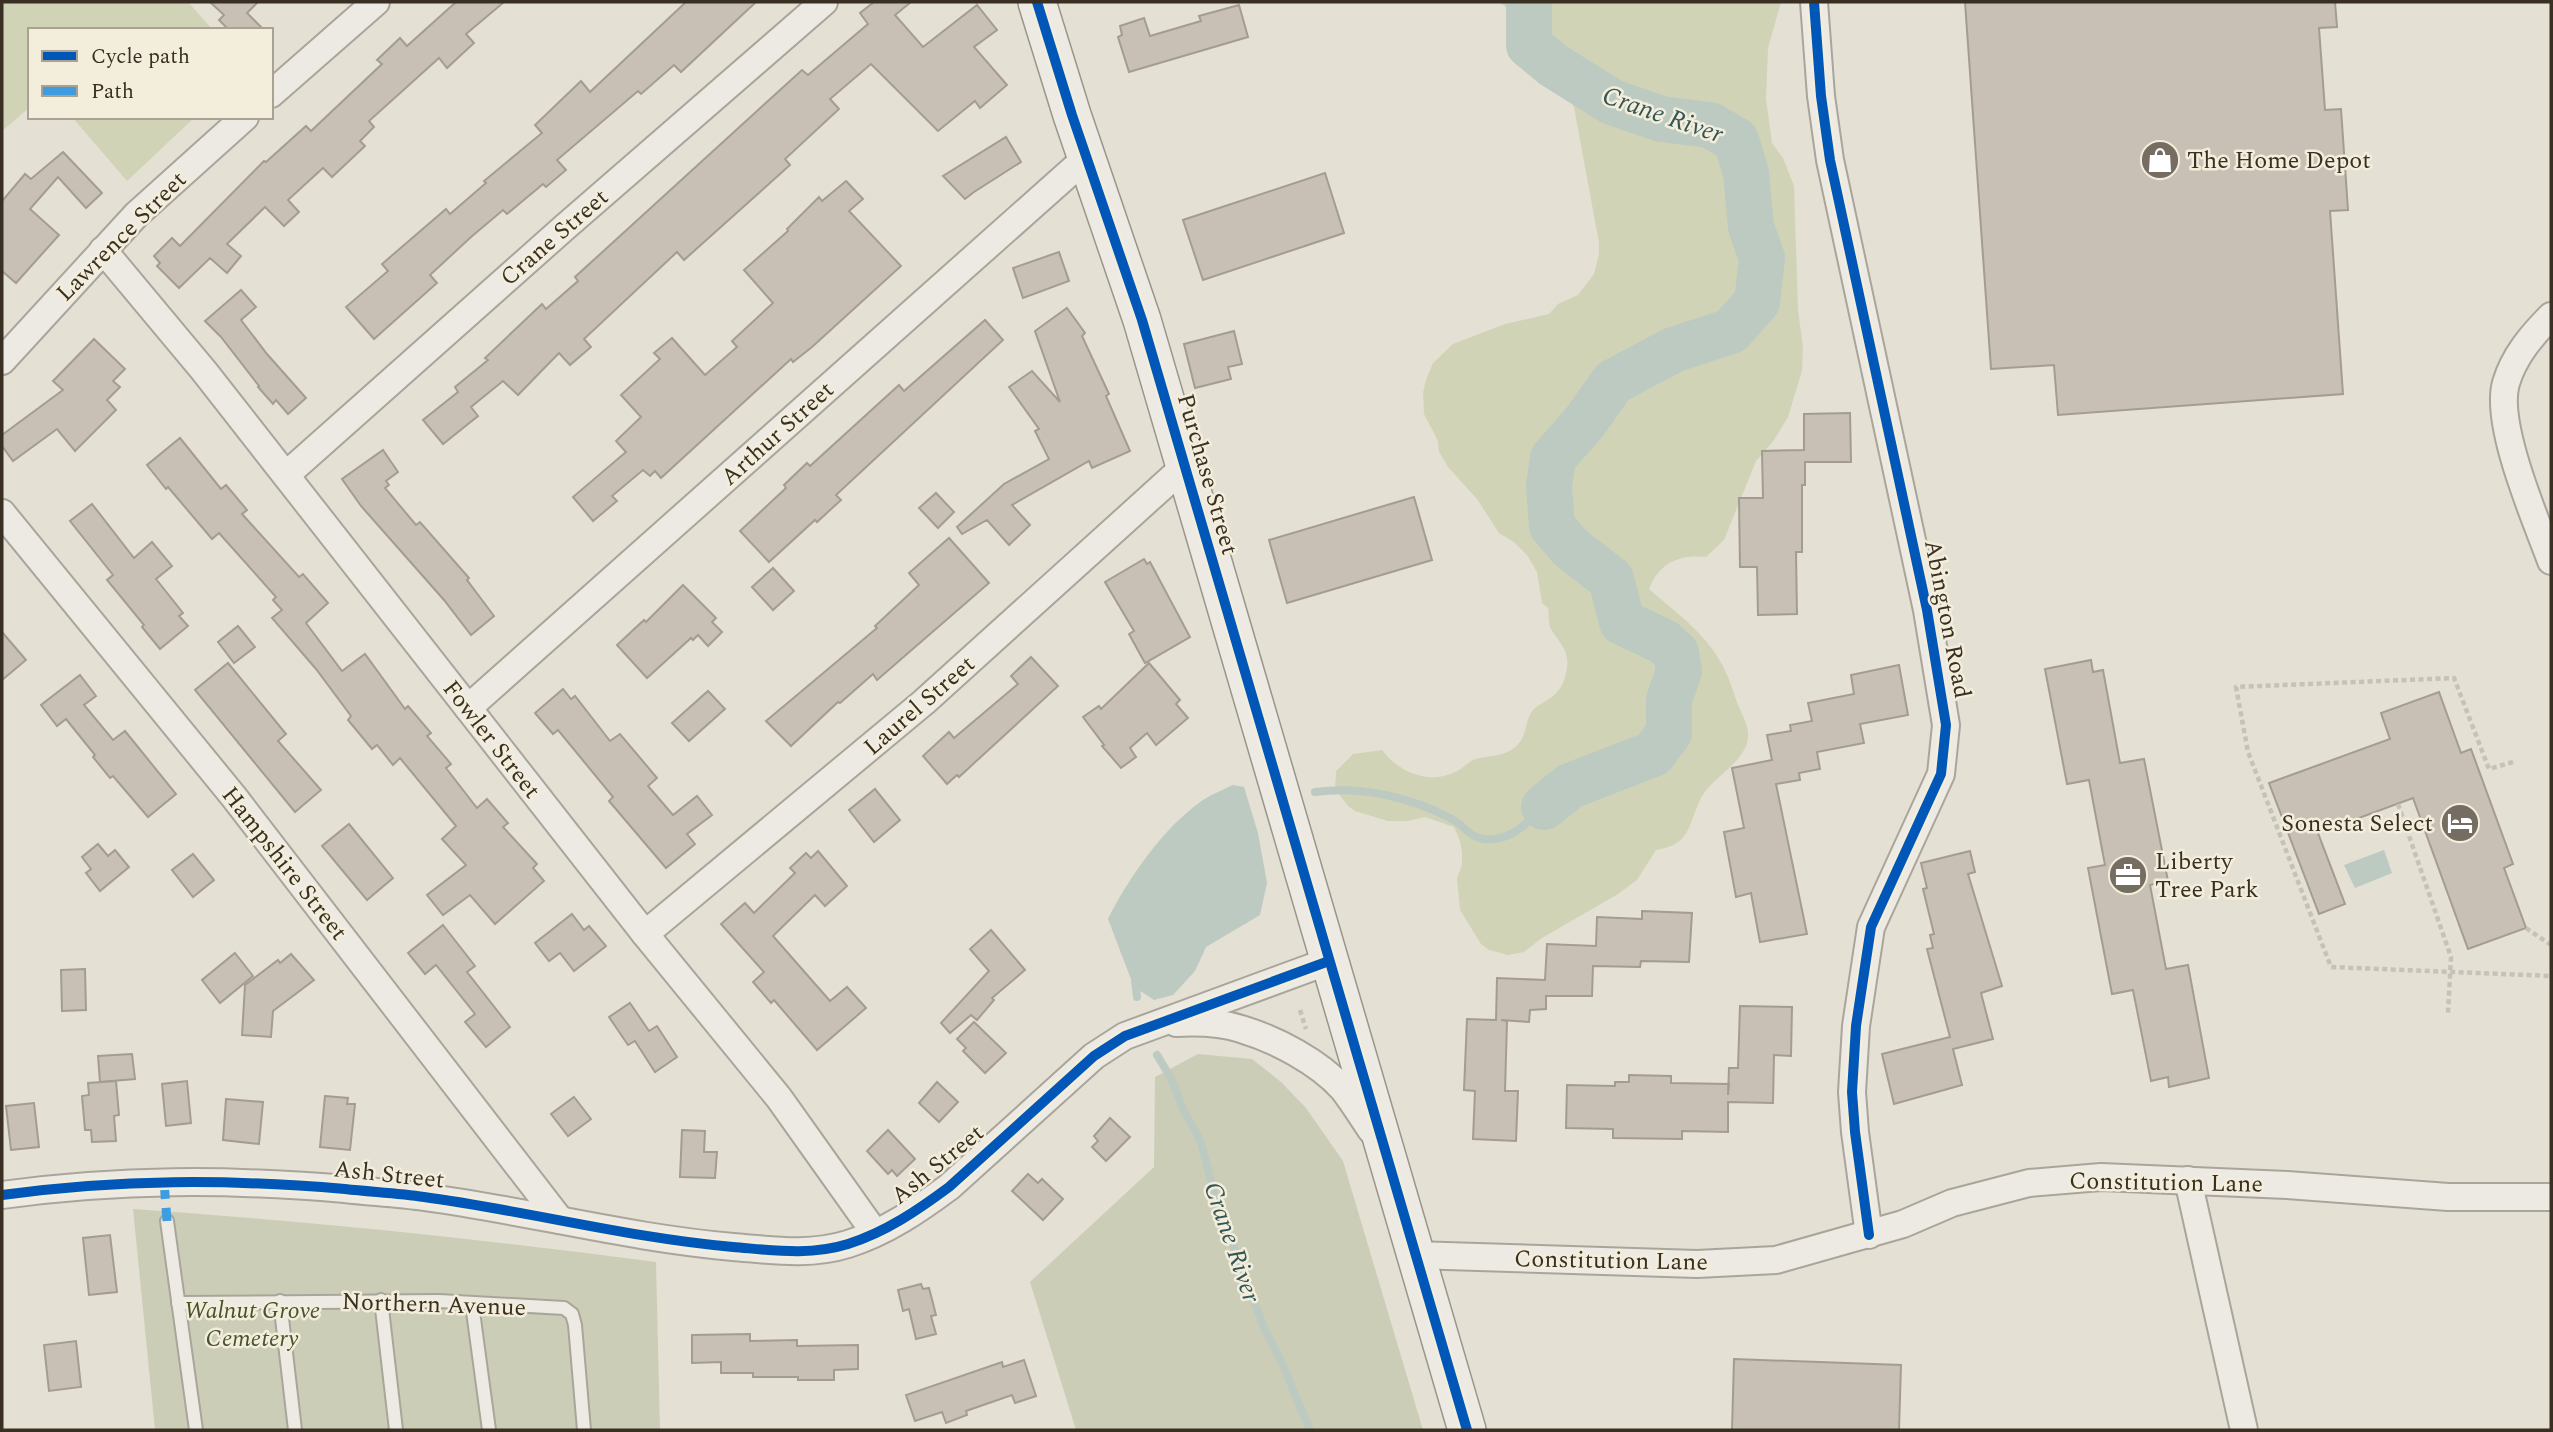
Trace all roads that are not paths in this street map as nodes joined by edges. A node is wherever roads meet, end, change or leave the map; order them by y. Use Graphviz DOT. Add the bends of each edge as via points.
graph roads {
  1 [pos="376,2"];
  2 [pos="824,2"];
  3 [pos="1037,2"];
  4 [pos="1814,2"];
  5 [pos="273,92"];
  6 [pos="243,119"];
  7 [pos="1086,158"];
  8 [pos="103,250"];
  9 [pos="2551,316"];
  10 [pos="2,361"];
  11 [pos="1185,467"];
  12 [pos="286,475"];
  13 [pos="2,513"];
  14 [pos="2551,561"];
  15 [pos="468,708"];
  16 [pos="645,934"];
  17 [pos="1328,961"];
  18 [pos="1160,1023"];
  19 [pos="1386,1161"];
  20 [pos="2188,1181"];
  21 [pos="2,1195"];
  22 [pos="2551,1197"];
  23 [pos="560,1220"];
  24 [pos="167,1221"];
  25 [pos="875,1233"];
  26 [pos="1869,1235"];
  27 [pos="1414,1255"];
  28 [pos="381,1300"];
  29 [pos="280,1301"];
  30 [pos="178,1303"];
  31 [pos="472,1304"];
  32 [pos="196,1430"];
  33 [pos="295,1430"];
  34 [pos="396,1430"];
  35 [pos="489,1430"];
  36 [pos="584,1430"];
  37 [pos="1467,1430"];
  38 [pos="2244,1430"];
  1 -- 5 [label="street"];
  2 -- 12 [label="street, Crane Street"];
  3 -- 7 [label="street, Purchase Street"];
  4 -- 26 [label="street, Abington Road" via="1830,160 1924,592 1946,725 1941,774 1871,927 1856,1026 1852,1092"];
  6 -- 8 [label="street, Lawrence Street"];
  7 -- 11 [label="street, Purchase Street" via="1142,320"];
  7 -- 15 [label="street, Arthur Street"];
  8 -- 10 [label="street, Lawrence Street"];
  8 -- 12 [label="street, Fowler Street"];
  9 -- 14 [label="street" via="2531,335 2505,386 2507,424 2518,471"];
  11 -- 16 [label="street, Laurel Street" via="924,702"];
  11 -- 17 [label="street, Purchase Street"];
  12 -- 15 [label="street, Fowler Street"];
  13 -- 23 [label="street, Hampshire Street" via="234,797"];
  15 -- 16 [label="street, Fowler Street"];
  16 -- 25 [label="street, Fowler Street" via="779,1098"];
  17 -- 18 [label="street, Ash Street"];
  17 -- 19 [label="street, Ash Street"];
  18 -- 19 [label="street, Ash Street" via="1239,1028 1309,1062 1341,1087"];
  18 -- 25 [label="street, Ash Street" via="1125,1036 1094,1056 949,1187"];
  19 -- 27 [label="street, Ash Street"];
  20 -- 22 [label="street, Constitution Lane" via="2448,1197"];
  20 -- 26 [label="street, Constitution Lane" via="2101,1177 2029,1183 1952,1203"];
  20 -- 38 [label="street"];
  21 -- 23 [label="street, Ash Street" via="164,1181 235,1182 423,1196"];
  23 -- 25 [label="street, Ash Street" via="676,1242 800,1252 835,1247"];
  24 -- 30 [label="lane"];
  26 -- 27 [label="street, Constitution Lane" via="1776,1260 1697,1264"];
  27 -- 37 [label="street, Ash Street"];
  28 -- 29 [label="lane, Northern Avenue"];
  28 -- 31 [label="lane, Northern Avenue"];
  28 -- 34 [label="lane"];
  29 -- 30 [label="lane, Northern Avenue"];
  29 -- 33 [label="lane"];
  30 -- 32 [label="lane"];
  31 -- 35 [label="lane"];
  31 -- 36 [label="lane, Northern Avenue" via="564,1308 572,1314"];
}
